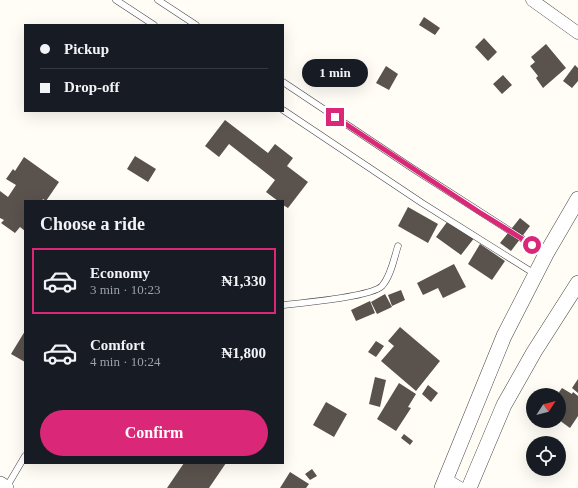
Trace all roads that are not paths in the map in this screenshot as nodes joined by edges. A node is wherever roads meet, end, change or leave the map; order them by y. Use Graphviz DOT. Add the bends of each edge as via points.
graph roads {
  1 [pos="116,0"];
  2 [pos="158,0"];
  3 [pos="532,0"];
  4 [pos="152,24"];
  5 [pos="194,24"];
  6 [pos="578,33"];
  7 [pos="284,83"];
  8 [pos="284,111"];
  9 [pos="578,199"];
  10 [pos="398,246"];
  11 [pos="546,254"];
  12 [pos="535,274"];
  13 [pos="578,283"];
  14 [pos="284,305"];
  15 [pos="24,458"];
  16 [pos="0,484"];
  17 [pos="444,484"];
  18 [pos="6,488"];
  19 [pos="460,488"];
  20 [pos="469,488"];
  1 -- 4 [label="lane"];
  2 -- 5 [label="lane"];
  3 -- 6 [label="street"];
  7 -- 11 [label="lane"];
  8 -- 12 [label="lane"];
  9 -- 11 [label="street"];
  10 -- 14 [label="lane" via="386,279 377,290"];
  11 -- 12 [label="street"];
  12 -- 17 [label="street" via="504,336"];
  13 -- 20 [label="street" via="504,405"];
  15 -- 18 [label="lane"];
  16 -- 18 [label="street"];
  17 -- 19 [label="street"];
}
